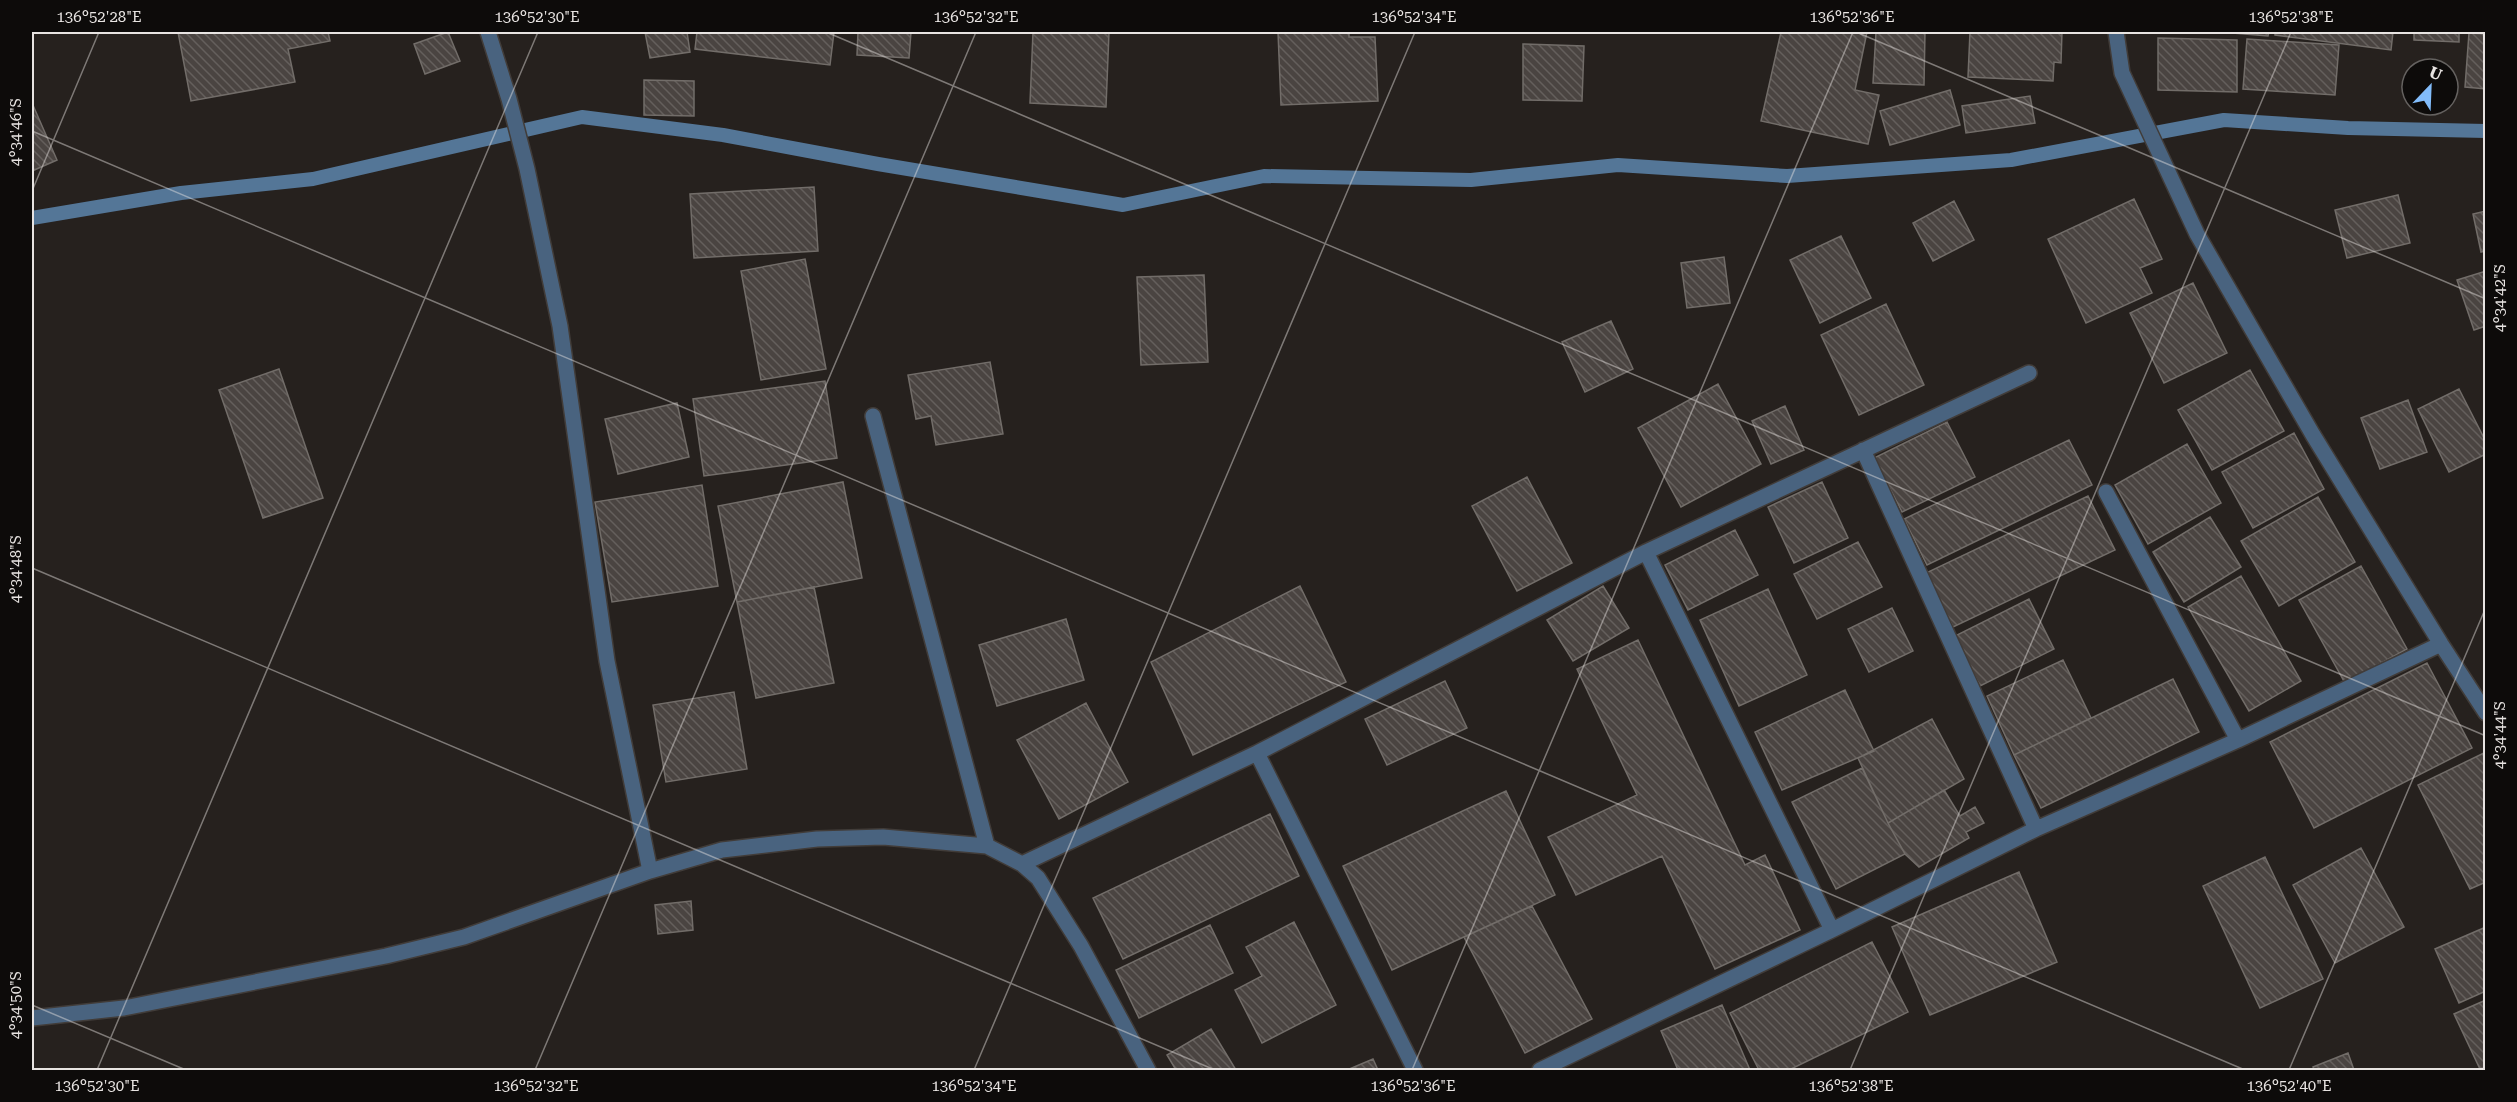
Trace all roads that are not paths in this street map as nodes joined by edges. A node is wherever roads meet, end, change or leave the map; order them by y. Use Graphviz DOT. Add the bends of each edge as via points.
graph roads {
  1 [pos="488,32"];
  2 [pos="2116,32"];
  3 [pos="2030,373"];
  4 [pos="873,416"];
  5 [pos="1863,450"];
  6 [pos="2106,492"];
  7 [pos="1646,552"];
  8 [pos="2441,645"];
  9 [pos="2486,712"];
  10 [pos="2238,740"];
  11 [pos="1257,753"];
  12 [pos="2036,829"];
  13 [pos="987,846"];
  14 [pos="1022,864"];
  15 [pos="650,871"];
  16 [pos="1832,930"];
  17 [pos="32,1018"];
  18 [pos="1148,1071"];
  19 [pos="1415,1071"];
  20 [pos="1540,1071"];
  1 -- 15 [label="street" via="527,169 560,326 607,661"];
  2 -- 8 [label="street" via="2122,73 2197,234"];
  3 -- 5 [label="street"];
  4 -- 13 [label="street"];
  5 -- 7 [label="street"];
  5 -- 12 [label="street"];
  6 -- 10 [label="street"];
  7 -- 11 [label="street"];
  7 -- 16 [label="street"];
  8 -- 9 [label="street"];
  8 -- 10 [label="street"];
  10 -- 12 [label="street"];
  11 -- 14 [label="street"];
  11 -- 19 [label="street"];
  12 -- 16 [label="street"];
  13 -- 14 [label="street"];
  13 -- 15 [label="street" via="883,837 817,839 722,850"];
  14 -- 18 [label="street" via="1038,878 1081,946"];
  15 -- 17 [label="street" via="475,934 386,956 124,1008"];
  16 -- 20 [label="street"];
}
